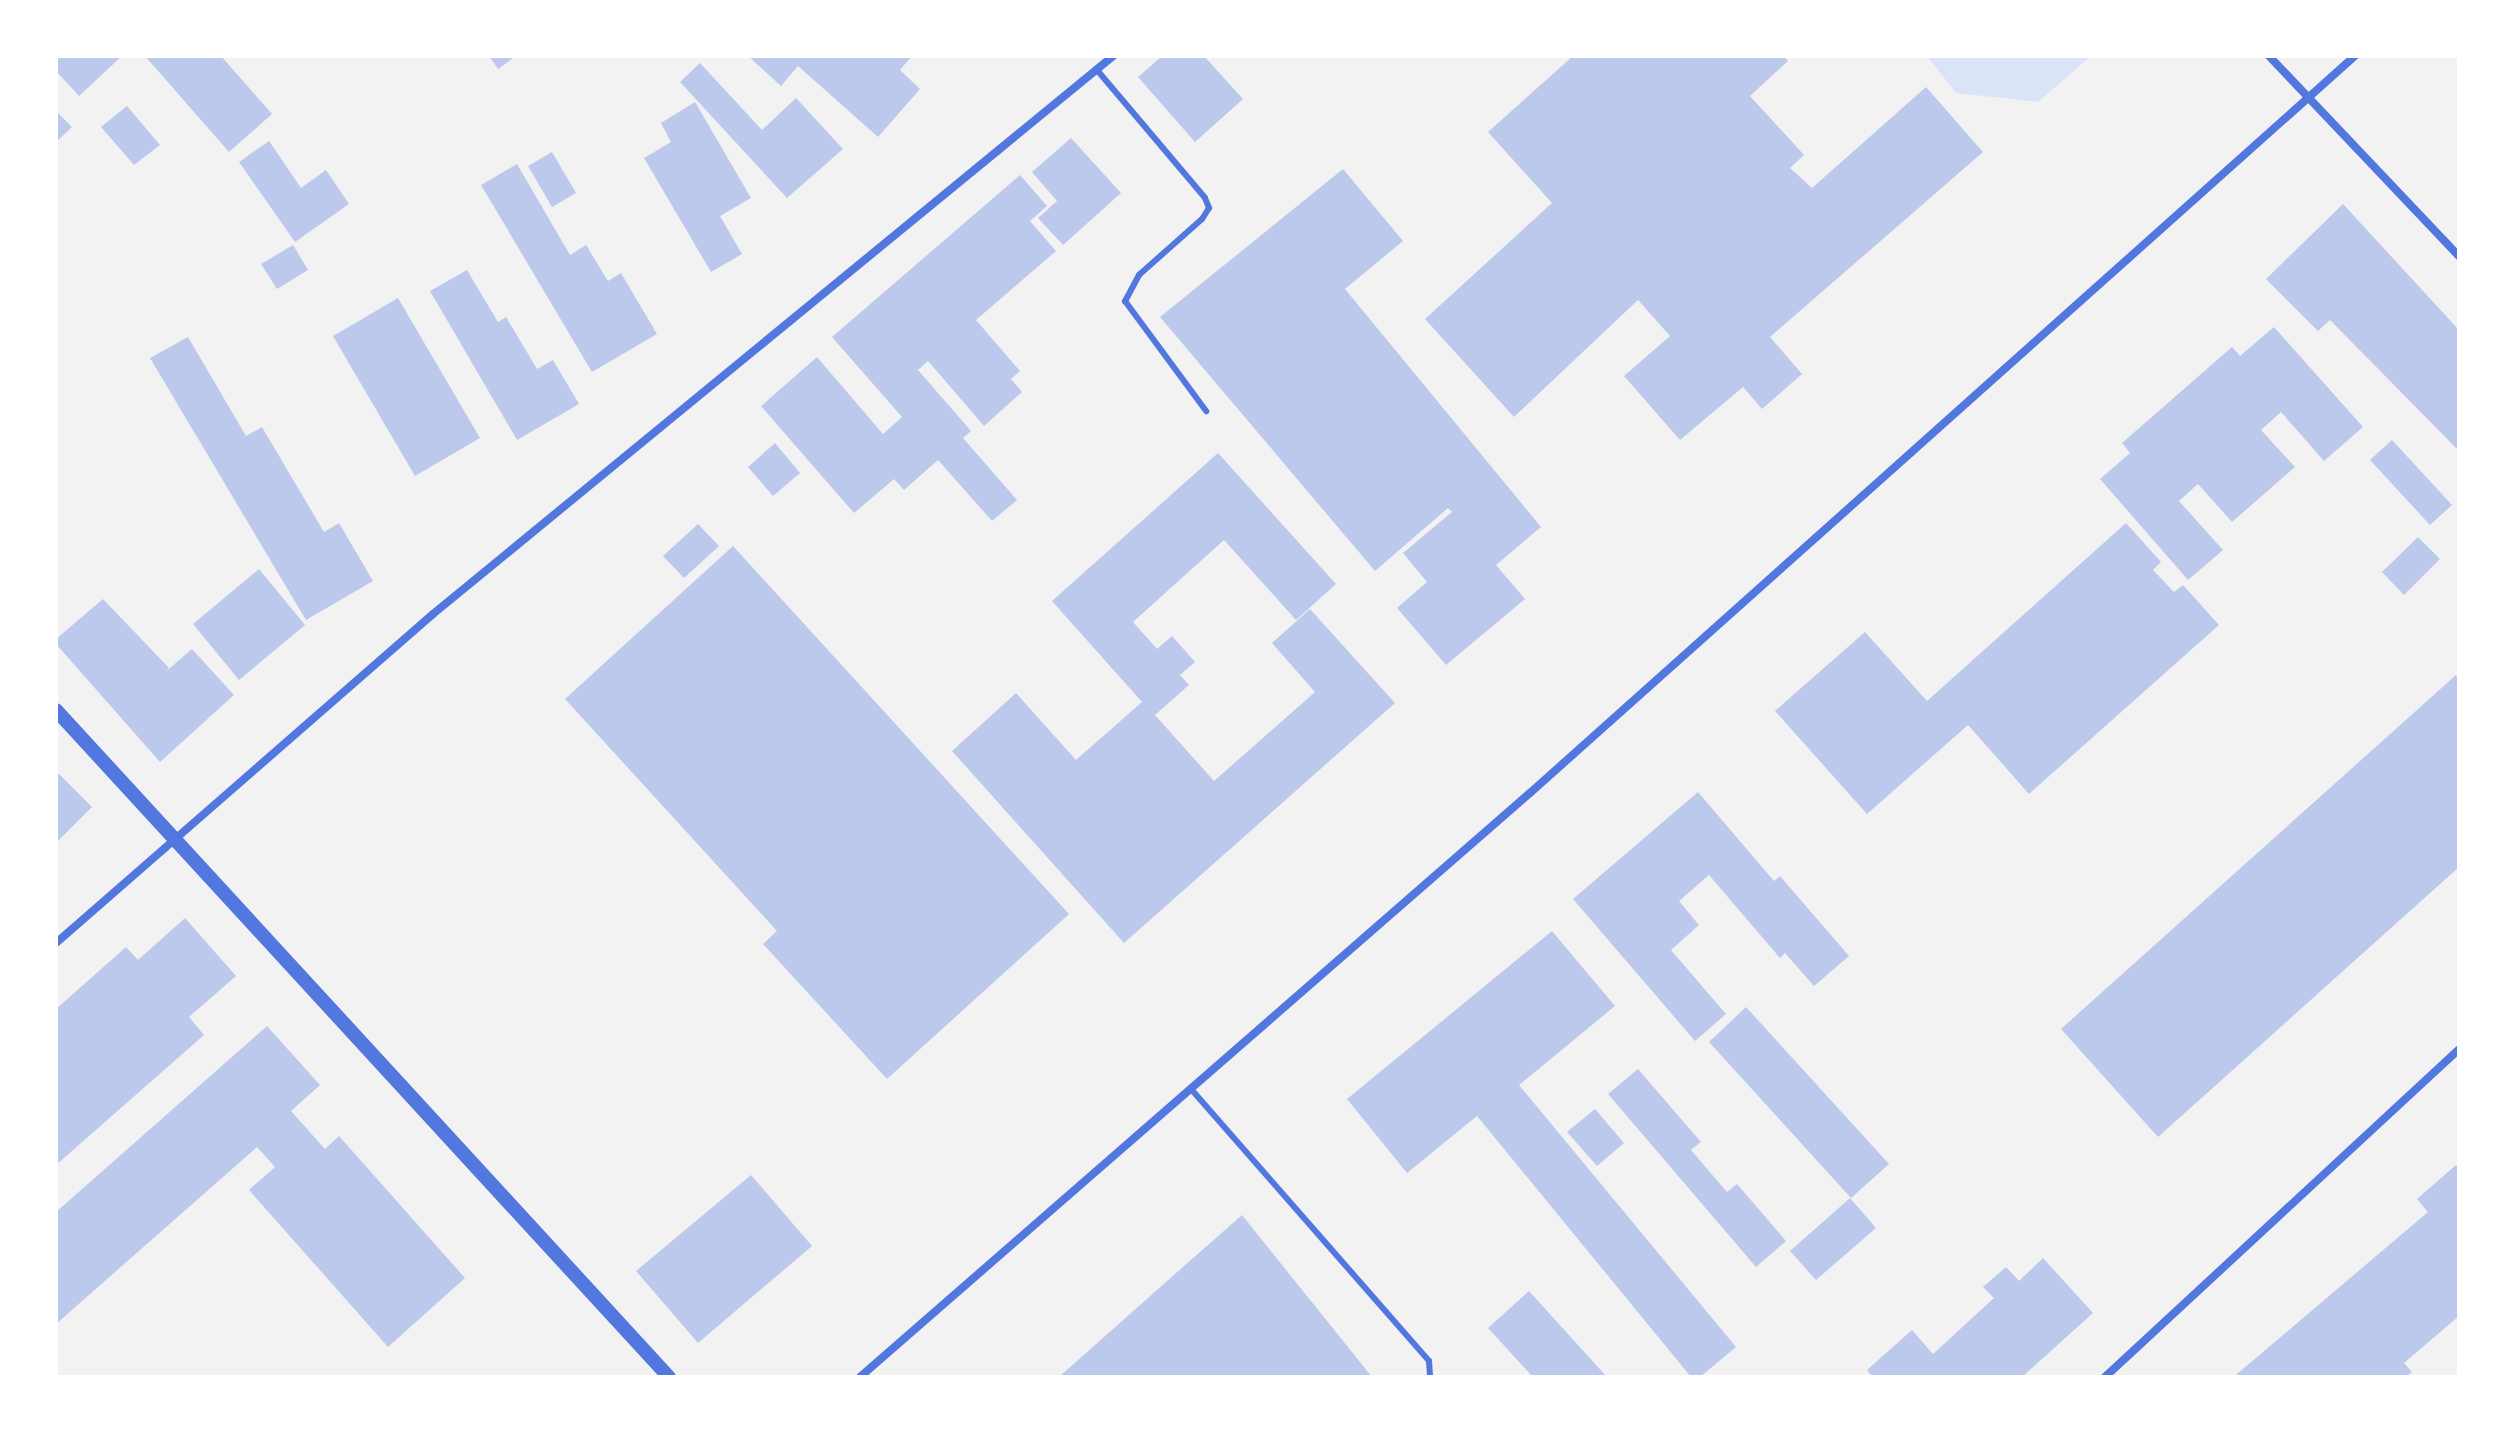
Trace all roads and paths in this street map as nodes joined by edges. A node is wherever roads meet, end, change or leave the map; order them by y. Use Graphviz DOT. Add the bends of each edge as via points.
graph roads {
  1 [pos="1113,56"];
  2 [pos="2269,56"];
  3 [pos="2355,56"];
  4 [pos="1097,70"];
  5 [pos="2310,97"];
  6 [pos="2459,256"];
  7 [pos="1206,411"];
  8 [pos="56,710"];
  9 [pos="173,840"];
  10 [pos="56,943"];
  11 [pos="2459,1049"];
  12 [pos="1191,1089"];
  13 [pos="669,1377"];
  14 [pos="860,1377"];
  15 [pos="1430,1377"];
  16 [pos="2105,1377"];
  1 -- 4 [label="street"];
  2 -- 5 [label="street"];
  3 -- 5 [label="street"];
  4 -- 7 [label="lane" via="1209,208 1139,275 1125,301"];
  4 -- 9 [label="street" via="433,614"];
  5 -- 6 [label="street"];
  5 -- 12 [label="street"];
  8 -- 9 [label="street"];
  9 -- 10 [label="street"];
  9 -- 13 [label="street"];
  11 -- 16 [label="street"];
  12 -- 14 [label="street"];
  12 -- 15 [label="lane" via="1429,1361"];
}
